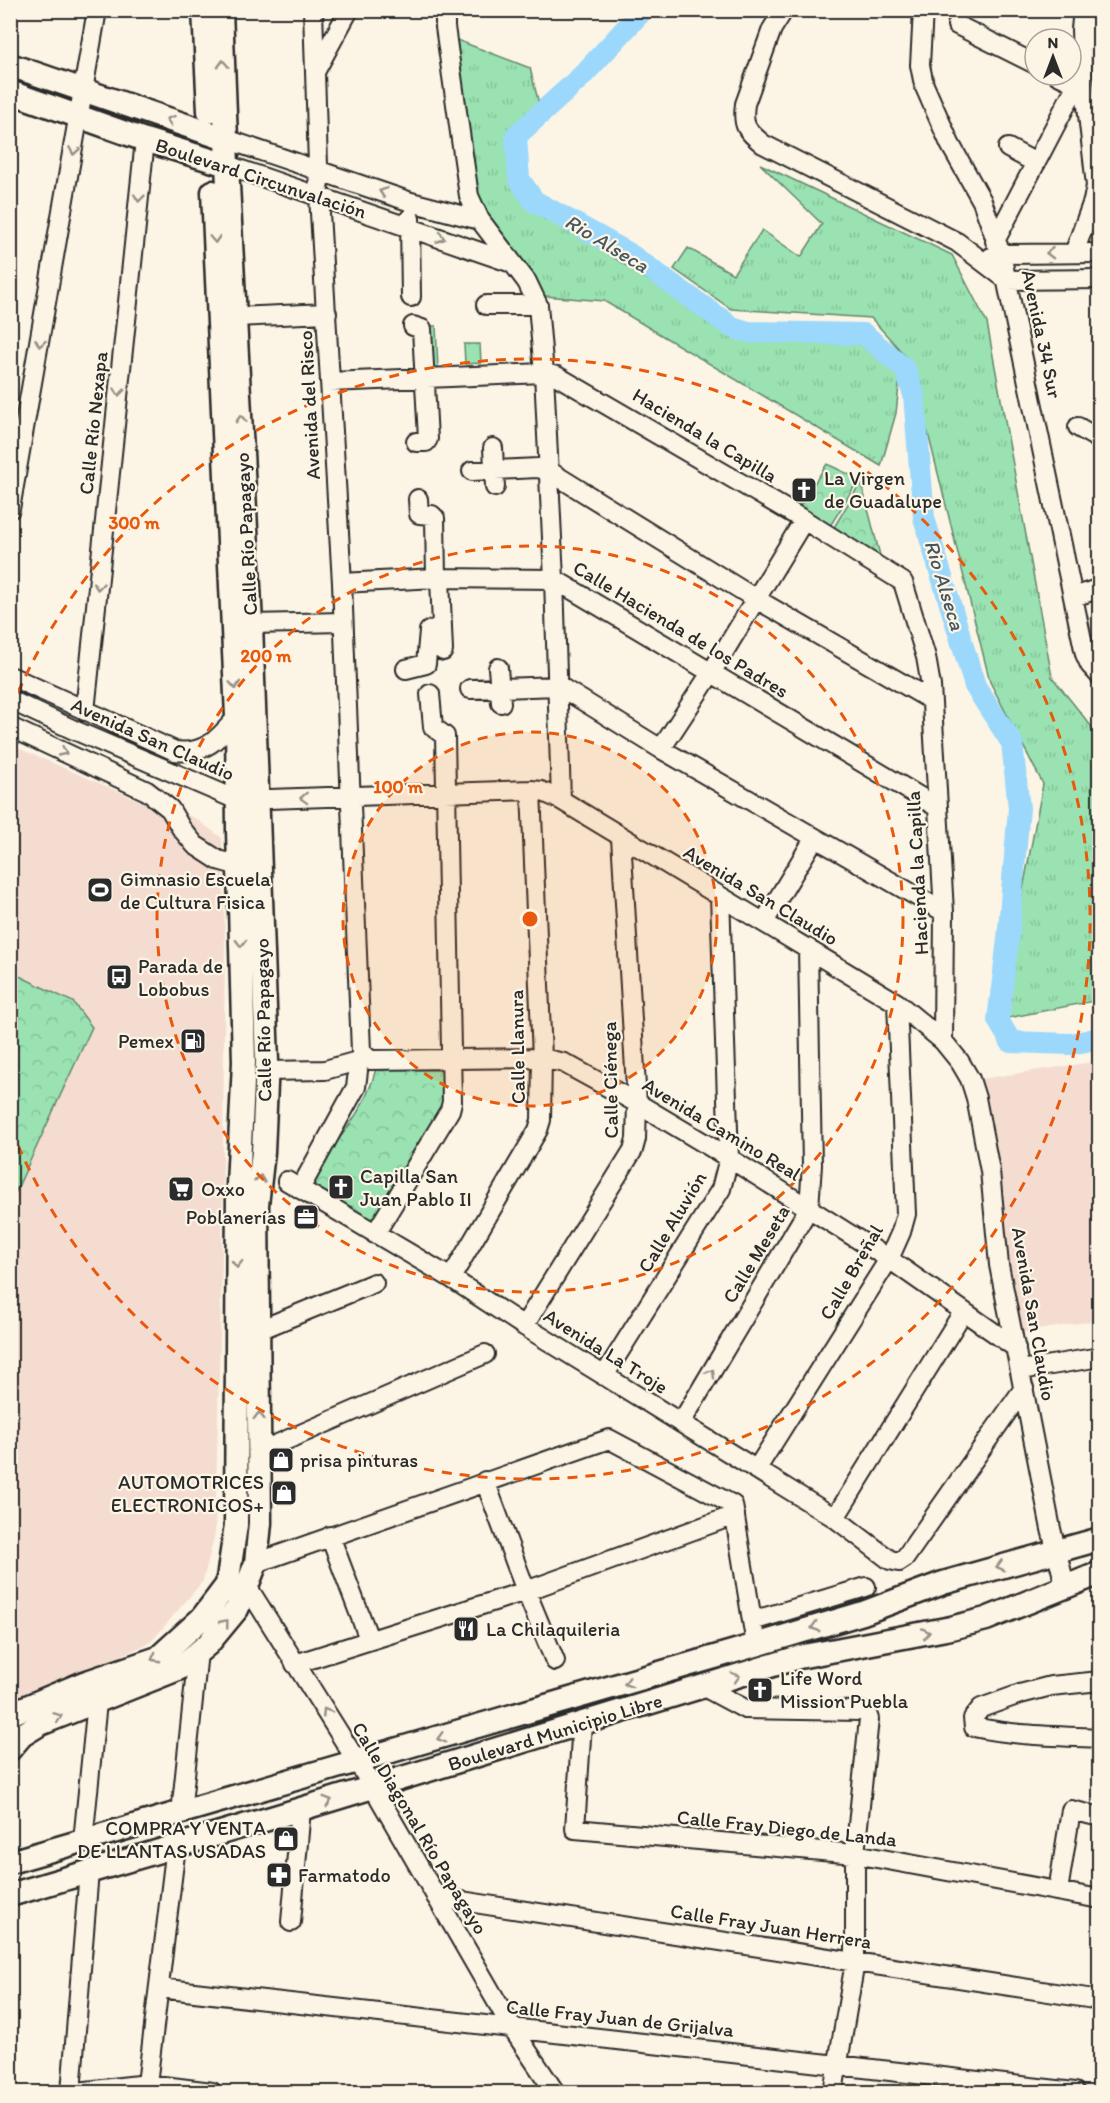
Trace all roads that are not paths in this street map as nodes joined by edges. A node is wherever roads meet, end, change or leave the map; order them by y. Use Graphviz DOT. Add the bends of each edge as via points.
graph roads {
  1 [pos="97,10"];
  2 [pos="204,10"];
  3 [pos="221,10"];
  4 [pos="313,10"];
  5 [pos="349,10"];
  6 [pos="445,10"];
  7 [pos="784,10"];
  8 [pos="923,10"];
  9 [pos="1083,10"];
  10 [pos="957,25"];
  11 [pos="1081,27"];
  12 [pos="1023,58"];
  13 [pos="10,65"];
  14 [pos="315,72"];
  15 [pos="1080,87"];
  16 [pos="1081,87"];
  17 [pos="84,90"];
  18 [pos="10,92"];
  19 [pos="79,115"];
  20 [pos="218,136"];
  21 [pos="145,140"];
  22 [pos="1008,148"];
  23 [pos="219,162"];
  24 [pos="1036,163"];
  25 [pos="319,170"];
  26 [pos="319,196"];
  27 [pos="411,201"];
  28 [pos="480,220"];
  29 [pos="410,227"];
  30 [pos="998,247"];
  31 [pos="1074,253"];
  32 [pos="1100,253"];
  33 [pos="982,260"];
  34 [pos="513,263"];
  35 [pos="1100,279"];
  36 [pos="1007,280"];
  37 [pos="411,297"];
  38 [pos="486,305"];
  39 [pos="538,305"];
  40 [pos="327,313"];
  41 [pos="236,317"];
  42 [pos="417,326"];
  43 [pos="544,373"];
  44 [pos="425,378"];
  45 [pos="330,382"];
  46 [pos="1078,427"];
  47 [pos="1100,441"];
  48 [pos="416,442"];
  49 [pos="493,448"];
  50 [pos="472,471"];
  51 [pos="549,471"];
  52 [pos="494,479"];
  53 [pos="418,500"];
  54 [pos="10,508"];
  55 [pos="804,520"];
  56 [pos="438,578"];
  57 [pos="554,579"];
  58 [pos="342,583"];
  59 [pos="1100,588"];
  60 [pos="1074,597"];
  61 [pos="756,599"];
  62 [pos="343,621"];
  63 [pos="251,624"];
  64 [pos="442,626"];
  65 [pos="1091,638"];
  66 [pos="443,651"];
  67 [pos="498,668"];
  68 [pos="406,669"];
  69 [pos="711,673"];
  70 [pos="11,676"];
  71 [pos="1100,676"];
  72 [pos="559,686"];
  73 [pos="470,689"];
  74 [pos="430,694"];
  75 [pos="500,696"];
  76 [pos="10,700"];
  77 [pos="931,700"];
  78 [pos="85,711"];
  79 [pos="237,717"];
  80 [pos="10,727"];
  81 [pos="74,730"];
  82 [pos="32,737"];
  83 [pos="661,749"];
  84 [pos="531,790"];
  85 [pos="445,793"];
  86 [pos="350,796"];
  87 [pos="247,800"];
  88 [pos="561,800"];
  89 [pos="937,807"];
  90 [pos="621,837"];
  91 [pos="814,839"];
  92 [pos="239,866"];
  93 [pos="720,896"];
  94 [pos="944,912"];
  95 [pos="764,922"];
  96 [pos="807,948"];
  97 [pos="897,1003"];
  98 [pos="943,1041"];
  99 [pos="542,1058"];
  100 [pos="452,1059"];
  101 [pos="362,1061"];
  102 [pos="267,1066"];
  103 [pos="637,1103"];
  104 [pos="729,1158"];
  105 [pos="809,1208"];
  106 [pos="375,1234"];
  107 [pos="889,1259"];
  108 [pos="451,1278"];
  109 [pos="374,1284"];
  110 [pos="963,1312"];
  111 [pos="524,1326"];
  112 [pos="259,1330"];
  113 [pos="1016,1347"];
  114 [pos="485,1354"];
  115 [pos="1100,1357"];
  116 [pos="1021,1370"];
  117 [pos="604,1376"];
  118 [pos="1024,1388"];
  119 [pos="681,1423"];
  120 [pos="259,1452"];
  121 [pos="756,1470"];
  122 [pos="485,1481"];
  123 [pos="735,1515"];
  124 [pos="835,1518"];
  125 [pos="330,1536"];
  126 [pos="1100,1539"];
  127 [pos="1057,1551"];
  128 [pos="256,1563"];
  129 [pos="1100,1573"];
  130 [pos="1065,1585"];
  131 [pos="247,1586"];
  132 [pos="866,1587"];
  133 [pos="526,1591"];
  134 [pos="752,1621"];
  135 [pos="369,1640"];
  136 [pos="756,1645"];
  137 [pos="198,1652"];
  138 [pos="555,1661"];
  139 [pos="295,1664"];
  140 [pos="1100,1681"];
  141 [pos="704,1687"];
  142 [pos="97,1702"];
  143 [pos="10,1714"];
  144 [pos="582,1723"];
  145 [pos="1100,1738"];
  146 [pos="10,1749"];
  147 [pos="357,1762"];
  148 [pos="373,1787"];
  149 [pos="301,1809"];
  150 [pos="181,1812"];
  151 [pos="1100,1817"];
  152 [pos="82,1841"];
  153 [pos="176,1846"];
  154 [pos="855,1854"];
  155 [pos="10,1862"];
  156 [pos="89,1871"];
  157 [pos="1058,1891"];
  158 [pos="10,1895"];
  159 [pos="436,1897"];
  160 [pos="1100,1899"];
  161 [pos="291,1922"];
  162 [pos="855,1962"];
  163 [pos="159,1988"];
  164 [pos="1100,2000"];
  165 [pos="512,2028"];
  166 [pos="838,2065"];
  167 [pos="147,2084"];
  168 [pos="190,2091"];
  169 [pos="71,2092"];
  170 [pos="77,2092"];
  171 [pos="212,2092"];
  172 [pos="555,2092"];
  173 [pos="833,2092"];
  174 [pos="1075,2092"];
  1 -- 17 [label="street"];
  2 -- 20 [label="main road, Calle Río Papagayo"];
  20 -- 3 [label="main road, Calle Río Papagayo, one-way"];
  4 -- 14 [label="street, Avenida del Risco"];
  5 -- 14 [label="street"];
  6 -- 28 [label="street" via="466,179"];
  7 -- 33 [label="street" via="772,29 745,104 745,127 763,144 957,242"];
  8 -- 30 [label="street, Avenida 34 Sur" via="920,65 924,85 950,144 982,201"];
  9 -- 11 [label="street"];
  10 -- 12 [label="street"];
  13 -- 17 [label="main road, Boulevard Circunvalación"];
  14 -- 25 [label="street, Avenida del Risco"];
  15 -- 24 [label="street"];
  16 -- 31 [label="street" via="1096,186"];
  17 -- 19 [label="street"];
  20 -- 17 [label="main road, Boulevard Circunvalación, one-way"];
  18 -- 19 [label="main road, Boulevard Circunvalación"];
  19 -- 21 [label="main road, Boulevard Circunvalación"];
  19 -- 54 [label="street, one-way"];
  20 -- 23 [label="main road, Calle Río Papagayo"];
  20 -- 25 [label="street, Boulevard Circunvalación"];
  21 -- 23 [label="main road, Boulevard Circunvalación"];
  21 -- 78 [label="street, Calle Río Nexapa, one-way"];
  22 -- 24 [label="street"];
  23 -- 26 [label="street, Boulevard Circunvalación"];
  23 -- 41 [label="main road, Calle Río Papagayo"];
  23 -- 79 [label="main road, Calle Río Papagayo, one-way"];
  24 -- 30 [label="street"];
  25 -- 26 [label="street, Avenida del Risco"];
  27 -- 25 [label="street, Boulevard Circunvalación, one-way"];
  26 -- 29 [label="street, Boulevard Circunvalación"];
  26 -- 40 [label="street, Avenida del Risco"];
  27 -- 28 [label="street, Boulevard Circunvalación"];
  27 -- 29 [label="street"];
  28 -- 34 [label="street"];
  29 -- 34 [label="street, Boulevard Circunvalación, one-way"];
  29 -- 37 [label="street"];
  31 -- 30 [label="street, one-way"];
  30 -- 33 [label="street"];
  30 -- 36 [label="street, Avenida 34 Sur"];
  31 -- 32 [label="street"];
  33 -- 36 [label="street"];
  34 -- 39 [label="street"];
  35 -- 36 [label="street"];
  36 -- 60 [label="street, Avenida 34 Sur"];
  38 -- 39 [label="street"];
  39 -- 43 [label="street"];
  40 -- 41 [label="street"];
  40 -- 45 [label="street, Avenida del Risco"];
  63 -- 41 [label="main road, Calle Río Papagayo, one-way"];
  42 -- 44 [label="street"];
  43 -- 44 [label="street, Hacienda la Capilla"];
  43 -- 51 [label="street"];
  43 -- 55 [label="street, Hacienda la Capilla" via="567,380"];
  44 -- 45 [label="street, Hacienda la Capilla"];
  44 -- 48 [label="street" via="435,422 428,441"];
  45 -- 58 [label="street, Avenida del Risco"];
  46 -- 47 [label="street"];
  49 -- 52 [label="street"];
  50 -- 52 [label="street"];
  51 -- 52 [label="street" via="538,468"];
  51 -- 57 [label="street"];
  51 -- 61 [label="street"];
  53 -- 56 [label="street" via="419,514 434,516"];
  55 -- 61 [label="street"];
  55 -- 77 [label="street, Hacienda la Capilla" via="903,582 927,663"];
  56 -- 57 [label="street, Calle Hacienda de los Padres"];
  56 -- 58 [label="street, Calle Hacienda de los Padres"];
  56 -- 64 [label="street"];
  57 -- 69 [label="street, Calle Hacienda de los Padres"];
  57 -- 72 [label="street"];
  58 -- 62 [label="street, Avenida del Risco"];
  59 -- 60 [label="street"];
  60 -- 65 [label="street, Avenida 34 Sur"];
  61 -- 69 [label="street"];
  61 -- 77 [label="street"];
  62 -- 63 [label="street"];
  62 -- 86 [label="street, Avenida del Risco"];
  63 -- 87 [label="main road, Calle Río Papagayo"];
  64 -- 66 [label="street"];
  64 -- 68 [label="street" via="429,631 426,664"];
  65 -- 71 [label="street, Avenida 34 Sur" via="1085,654"];
  67 -- 75 [label="street"];
  69 -- 83 [label="street"];
  69 -- 89 [label="street, Calle Hacienda de los Padres"];
  70 -- 78 [label="street, Avenida San Claudio"];
  72 -- 75 [label="street"];
  72 -- 83 [label="street"];
  72 -- 88 [label="street"];
  73 -- 75 [label="street"];
  74 -- 85 [label="street" via="433,727 445,736"];
  76 -- 81 [label="street, Avenida San Claudio"];
  77 -- 89 [label="street, Hacienda la Capilla"];
  78 -- 79 [label="street, Avenida San Claudio" via="186,753 211,743"];
  79 -- 87 [label="main road, Calle Río Papagayo"];
  80 -- 82 [label="street"];
  81 -- 82 [label="street"];
  81 -- 87 [label="street, Avenida San Claudio"];
  82 -- 92 [label="street, one-way" via="158,798 195,845 218,860"];
  83 -- 91 [label="street"];
  84 -- 85 [label="street, Avenida San Claudio"];
  84 -- 88 [label="street, Avenida San Claudio"];
  84 -- 99 [label="street, Calle Llanura"];
  85 -- 86 [label="street, Avenida San Claudio"];
  85 -- 100 [label="street"];
  86 -- 87 [label="street, Avenida San Claudio, one-way"];
  86 -- 101 [label="street, Avenida del Risco" via="360,1046 365,1057"];
  87 -- 92 [label="main road, Calle Río Papagayo"];
  87 -- 102 [label="main road, Calle Río Papagayo"];
  88 -- 90 [label="street, Avenida San Claudio"];
  89 -- 94 [label="street, Hacienda la Capilla"];
  90 -- 93 [label="street, Avenida San Claudio"];
  90 -- 103 [label="street, Calle Ciénega"];
  91 -- 94 [label="street"];
  91 -- 95 [label="street"];
  92 -- 143 [label="main road, Calle Río Papagayo, one-way" via="244,1062 238,1185 236,1526 227,1585 202,1618 158,1659 84,1683"];
  93 -- 95 [label="street, Avenida San Claudio"];
  93 -- 104 [label="street, Calle Aluvión"];
  94 -- 98 [label="street, Hacienda la Capilla"];
  95 -- 96 [label="street, Avenida San Claudio"];
  96 -- 97 [label="street, Avenida San Claudio"];
  96 -- 105 [label="street, Calle Meseta" via="812,1165"];
  97 -- 98 [label="street, Avenida San Claudio"];
  97 -- 107 [label="street, Calle Breñal" via="906,1214"];
  98 -- 113 [label="street, Avenida San Claudio" via="970,1079 976,1098 990,1171 999,1265"];
  99 -- 100 [label="street, Avenida Camino Real"];
  99 -- 103 [label="street, Avenida Camino Real" via="564,1063"];
  99 -- 108 [label="street, Calle Llanura" via="538,1130"];
  100 -- 101 [label="street, Avenida Camino Real"];
  100 -- 106 [label="street" via="450,1110"];
  101 -- 102 [label="street, Avenida Camino Real" via="325,1070"];
  101 -- 106 [label="street, Avenida La Troje" via="356,1086 293,1185"];
  112 -- 102 [label="main road, Calle Río Papagayo, one-way" via="257,1205"];
  103 -- 104 [label="street, Avenida Camino Real"];
  103 -- 111 [label="street, Calle Ciénega" via="633,1150"];
  104 -- 105 [label="street, Avenida Camino Real"];
  104 -- 117 [label="street, Calle Aluvión" via="721,1189"];
  105 -- 107 [label="street, Avenida Camino Real"];
  119 -- 105 [label="street, Calle Meseta, one-way"];
  106 -- 108 [label="street, Avenida La Troje"];
  107 -- 110 [label="street, Avenida Camino Real"];
  107 -- 121 [label="street, Calle Breñal"];
  108 -- 111 [label="street, Avenida La Troje"];
  109 -- 112 [label="street"];
  110 -- 113 [label="street, Avenida Camino Real"];
  110 -- 124 [label="street"];
  111 -- 117 [label="street, Avenida La Troje"];
  120 -- 112 [label="main road, Calle Río Papagayo, one-way"];
  113 -- 116 [label="street, Avenida San Claudio"];
  114 -- 120 [label="street"];
  115 -- 116 [label="street"];
  116 -- 118 [label="street, Avenida San Claudio"];
  117 -- 119 [label="street, Avenida La Troje"];
  118 -- 124 [label="street, Avenida La Troje" via="905,1558 899,1562 890,1560"];
  118 -- 127 [label="street, Avenida San Claudio"];
  119 -- 121 [label="street, Avenida La Troje"];
  120 -- 128 [label="main road, Calle Río Papagayo"];
  121 -- 124 [label="street, Avenida La Troje"];
  122 -- 123 [label="street" via="609,1439 733,1505"];
  122 -- 125 [label="street"];
  122 -- 133 [label="street"];
  123 -- 133 [label="street"];
  123 -- 134 [label="street"];
  125 -- 128 [label="street"];
  125 -- 135 [label="street"];
  126 -- 127 [label="main road, Boulevard Municipio Libre"];
  127 -- 130 [label="street, Avenida San Claudio"];
  127 -- 136 [label="main road, Boulevard Municipio Libre, one-way" via="944,1583 864,1613"];
  128 -- 131 [label="main road, Calle Río Papagayo"];
  129 -- 130 [label="main road, Boulevard Municipio Libre"];
  141 -- 130 [label="main road, Boulevard Municipio Libre, one-way" via="800,1657 986,1619"];
  137 -- 131 [label="main road, Calle Río Papagayo, one-way" via="237,1609"];
  131 -- 139 [label="street, Calle Diagonal Río Papagayo"];
  132 -- 134 [label="street"];
  133 -- 135 [label="street"];
  133 -- 138 [label="street"];
  134 -- 136 [label="street"];
  135 -- 139 [label="street"];
  136 -- 147 [label="main road, Boulevard Municipio Libre, one-way"];
  137 -- 142 [label="main road, Calle Río Papagayo" via="178,1669"];
  137 -- 150 [label="street"];
  147 -- 139 [label="street, Calle Diagonal Río Papagayo, one-way"];
  140 -- 145 [label="street" via="1020,1694 981,1708 973,1718 974,1727 989,1731"];
  141 -- 144 [label="main road, Boulevard Municipio Libre"];
  141 -- 154 [label="street" via="746,1709 861,1710 867,1714"];
  146 -- 142 [label="main road, Calle Río Papagayo, one-way" via="22,1735 40,1724"];
  142 -- 152 [label="street"];
  144 -- 148 [label="main road, Boulevard Municipio Libre"];
  144 -- 154 [label="street, Calle Fray Diego de Landa" via="574,1829"];
  147 -- 148 [label="street, Calle Diagonal Río Papagayo"];
  147 -- 150 [label="main road, Boulevard Municipio Libre"];
  149 -- 148 [label="main road, Boulevard Municipio Libre, one-way"];
  148 -- 159 [label="street, Calle Diagonal Río Papagayo"];
  149 -- 153 [label="main road, Boulevard Municipio Libre"];
  149 -- 161 [label="street"];
  150 -- 152 [label="main road, Boulevard Municipio Libre"];
  151 -- 157 [label="street" via="1071,1810"];
  152 -- 155 [label="main road, Boulevard Municipio Libre"];
  153 -- 156 [label="main road, Boulevard Municipio Libre"];
  153 -- 163 [label="street"];
  154 -- 157 [label="street, Calle Fray Diego de Landa"];
  154 -- 162 [label="street"];
  156 -- 158 [label="main road, Boulevard Municipio Libre"];
  156 -- 169 [label="street"];
  157 -- 160 [label="street, Calle Fray Diego de Landa"];
  159 -- 162 [label="street, Calle Fray Juan Herrera"];
  159 -- 165 [label="street, Calle Diagonal Río Papagayo"];
  162 -- 164 [label="street, Calle Fray Juan Herrera"];
  162 -- 166 [label="street"];
  163 -- 165 [label="street, Calle Fray Juan de Grijalva"];
  163 -- 167 [label="street"];
  165 -- 166 [label="street, Calle Fray Juan de Grijalva"];
  165 -- 172 [label="street, Calle Diagonal Río Papagayo"];
  166 -- 173 [label="street"];
  166 -- 174 [label="street, Calle Fray Juan de Grijalva"];
  167 -- 168 [label="street"];
  167 -- 170 [label="street"];
  168 -- 171 [label="street"];
}
